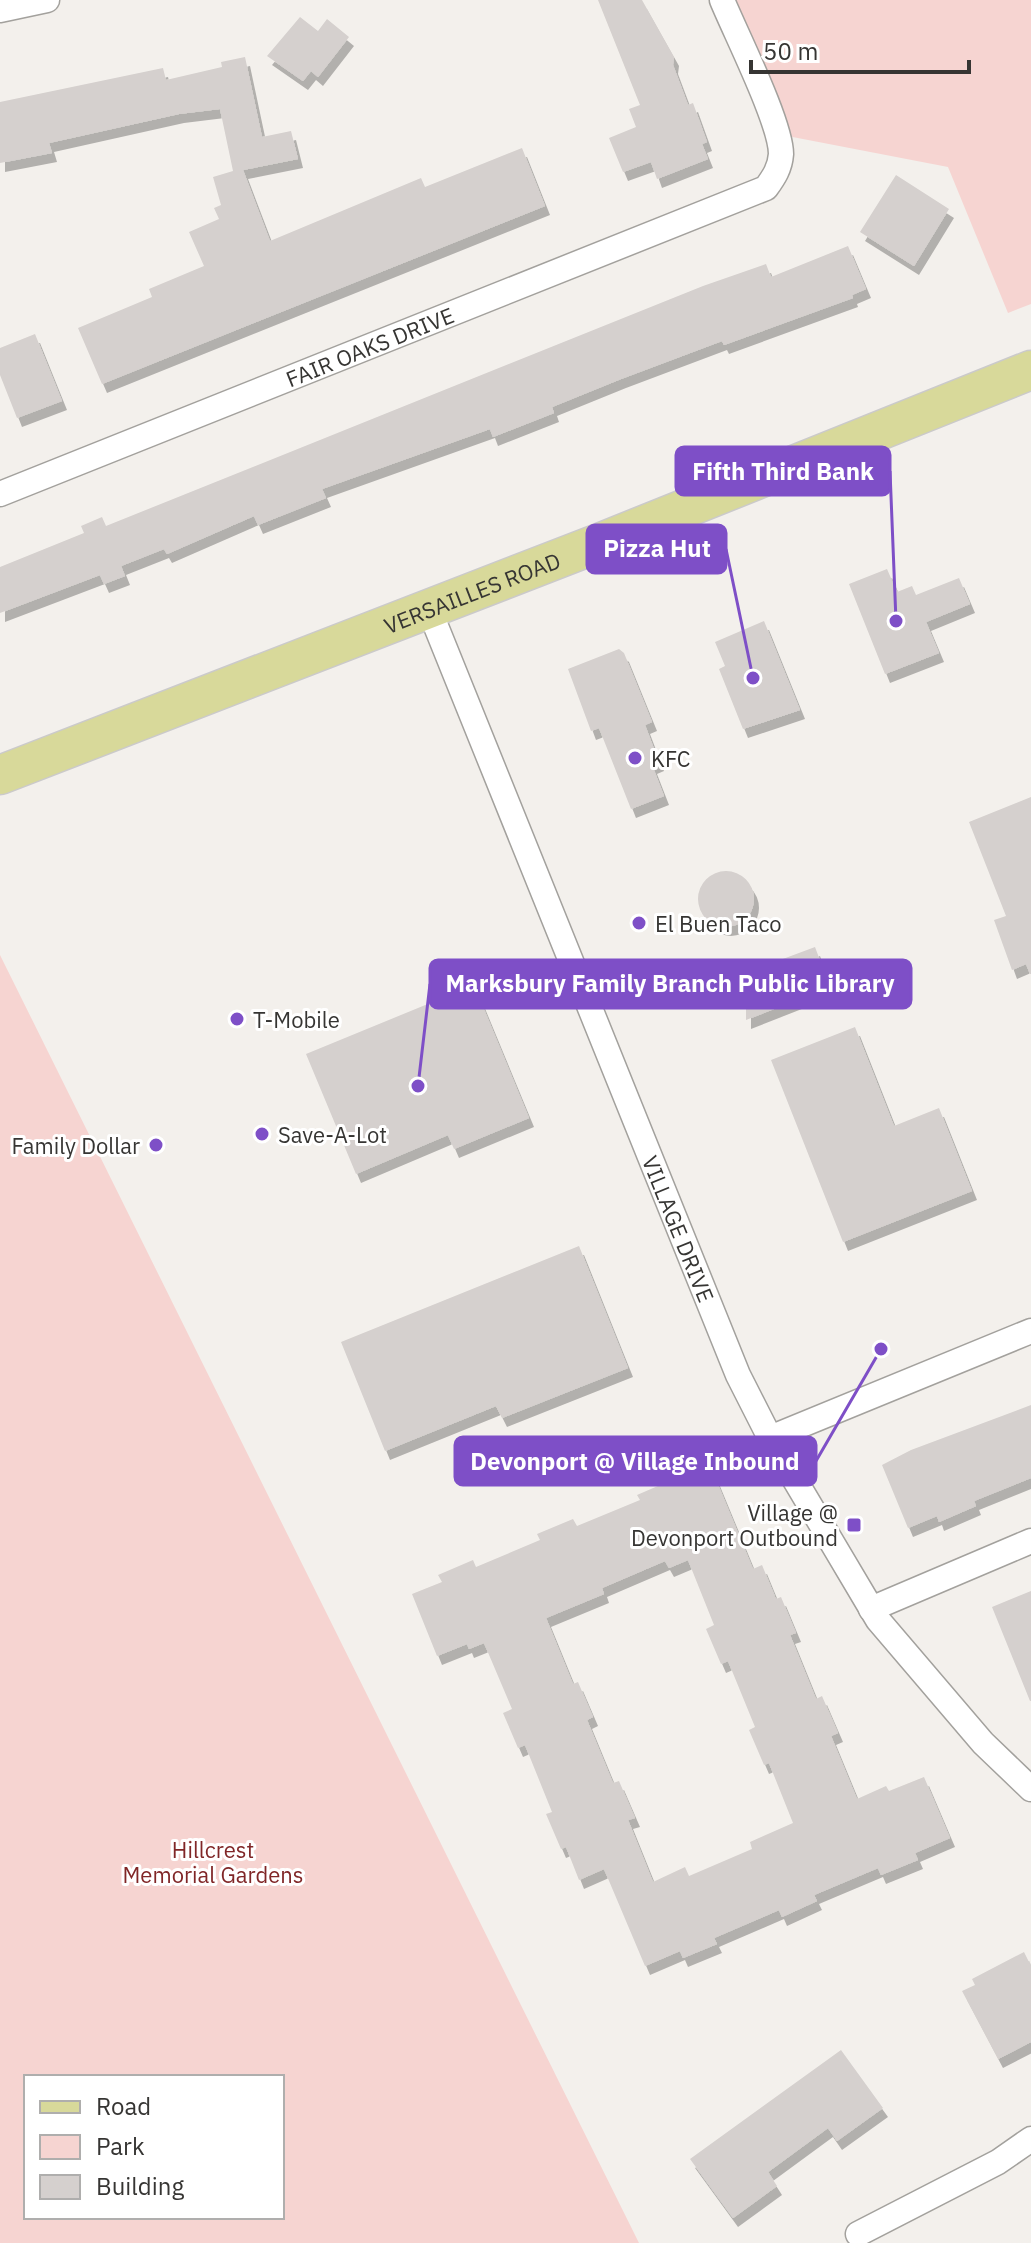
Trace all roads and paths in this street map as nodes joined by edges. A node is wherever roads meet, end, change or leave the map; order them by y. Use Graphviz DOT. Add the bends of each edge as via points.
graph roads {
  1 [pos="47,0"];
  2 [pos="722,0"];
  3 [pos="0,10"];
  4 [pos="1031,370"];
  5 [pos="0,494"];
  6 [pos="429,609"];
  7 [pos="0,775"];
  8 [pos="1031,1331"];
  9 [pos="770,1438"];
  10 [pos="1031,1541"];
  11 [pos="871,1609"];
  12 [pos="1031,1789"];
  13 [pos="1031,2139"];
  14 [pos="858,2234"];
  1 -- 3 [label="street"];
  2 -- 5 [label="street, FAIR OAKS DRIVE" via="780,146 776,176 766,188"];
  4 -- 6 [label="main road, VERSAILLES ROAD"];
  6 -- 7 [label="main road, VERSAILLES ROAD"];
  6 -- 9 [label="street, VILLAGE DRIVE" via="738,1375"];
  8 -- 9 [label="street"];
  9 -- 11 [label="street, VILLAGE DRIVE"];
  10 -- 11 [label="street"];
  11 -- 12 [label="street, VILLAGE DRIVE" via="974,1733"];
  13 -- 14 [label="street" via="998,2162"];
}
